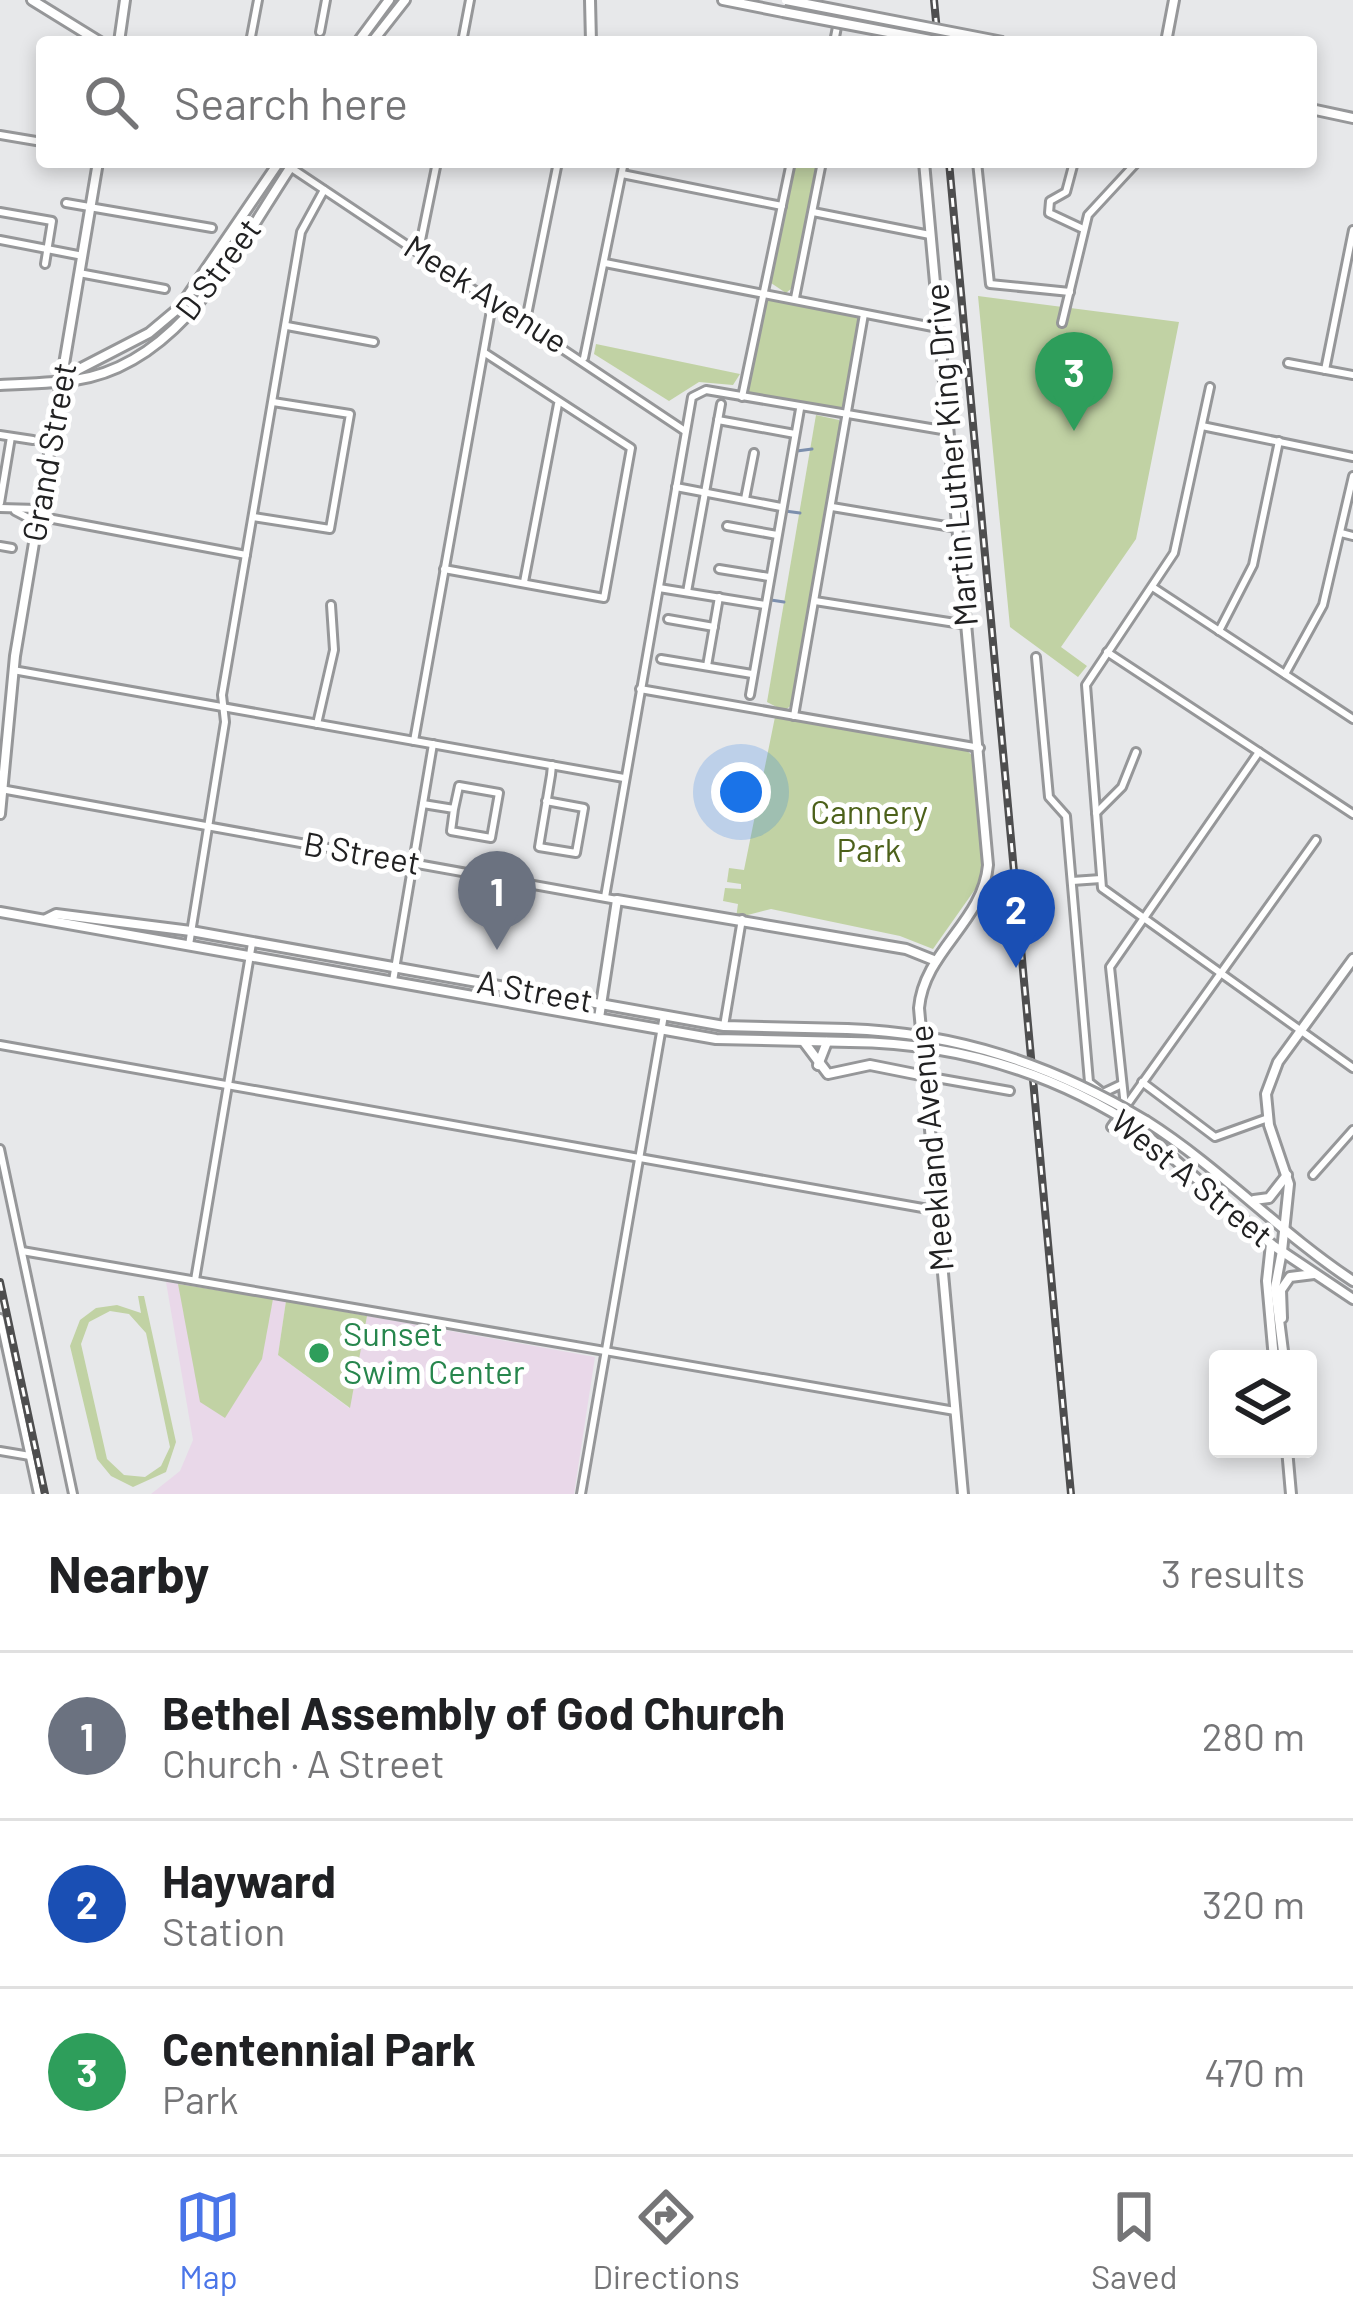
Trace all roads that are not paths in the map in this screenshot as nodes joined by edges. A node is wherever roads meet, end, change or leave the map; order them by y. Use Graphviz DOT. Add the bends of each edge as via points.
graph roads {
  1 [pos="32,0"];
  2 [pos="125,0"];
  3 [pos="258,0"];
  4 [pos="326,0"];
  5 [pos="389,0"];
  6 [pos="405,0"];
  7 [pos="470,0"];
  8 [pos="590,0"];
  9 [pos="723,0"];
  10 [pos="786,0"];
  11 [pos="844,0"];
  12 [pos="1174,0"];
  13 [pos="320,32"];
  14 [pos="90,36"];
  15 [pos="120,36"];
  16 [pos="251,36"];
  17 [pos="362,36"];
  18 [pos="377,36"];
  19 [pos="463,36"];
  20 [pos="591,36"];
  21 [pos="834,36"];
  22 [pos="909,36"];
  23 [pos="970,36"];
  24 [pos="1167,36"];
  25 [pos="1317,110"];
  26 [pos="1353,118"];
  27 [pos="0,135"];
  28 [pos="36,141"];
  29 [pos="97,168"];
  30 [pos="282,168"];
  31 [pos="293,168"];
  32 [pos="436,168"];
  33 [pos="557,168"];
  34 [pos="623,168"];
  35 [pos="790,168"];
  36 [pos="821,168"];
  37 [pos="924,168"];
  38 [pos="977,168"];
  39 [pos="1073,168"];
  40 [pos="1131,168"];
  41 [pos="622,174"];
  42 [pos="324,190"];
  43 [pos="66,203"];
  44 [pos="782,206"];
  45 [pos="90,207"];
  46 [pos="0,212"];
  47 [pos="813,212"];
  48 [pos="1082,228"];
  49 [pos="212,229"];
  50 [pos="1353,230"];
  51 [pos="930,235"];
  52 [pos="0,240"];
  53 [pos="48,248"];
  54 [pos="419,250"];
  55 [pos="83,256"];
  56 [pos="605,263"];
  57 [pos="45,264"];
  58 [pos="79,273"];
  59 [pos="165,289"];
  60 [pos="1070,292"];
  61 [pos="764,293"];
  62 [pos="795,298"];
  63 [pos="493,299"];
  64 [pos="864,314"];
  65 [pos="526,320"];
  66 [pos="1062,322"];
  67 [pos="287,326"];
  68 [pos="938,328"];
  69 [pos="374,342"];
  70 [pos="485,353"];
  71 [pos="584,358"];
  72 [pos="1288,363"];
  73 [pos="1325,370"];
  74 [pos="1353,375"];
  75 [pos="59,380"];
  76 [pos="0,385"];
  77 [pos="1210,387"];
  78 [pos="742,397"];
  79 [pos="274,402"];
  80 [pos="558,404"];
  81 [pos="721,404"];
  82 [pos="800,409"];
  83 [pos="847,415"];
  84 [pos="718,420"];
  85 [pos="1202,426"];
  86 [pos="685,430"];
  87 [pos="948,430"];
  88 [pos="795,434"];
  89 [pos="0,435"];
  90 [pos="11,436"];
  91 [pos="33,440"];
  92 [pos="1280,441"];
  93 [pos="754,453"];
  94 [pos="1353,457"];
  95 [pos="1353,476"];
  96 [pos="676,487"];
  97 [pos="705,492"];
  98 [pos="745,499"];
  99 [pos="0,506"];
  100 [pos="781,507"];
  101 [pos="832,507"];
  102 [pos="37,516"];
  103 [pos="253,517"];
  104 [pos="727,526"];
  105 [pos="958,528"];
  106 [pos="1341,533"];
  107 [pos="777,535"];
  108 [pos="1353,536"];
  109 [pos="0,546"];
  110 [pos="12,548"];
  111 [pos="246,555"];
  112 [pos="443,568"];
  113 [pos="719,568"];
  114 [pos="770,578"];
  115 [pos="524,582"];
  116 [pos="659,588"];
  117 [pos="1154,588"];
  118 [pos="687,592"];
  119 [pos="719,597"];
  120 [pos="815,601"];
  121 [pos="332,605"];
  122 [pos="765,605"];
  123 [pos="668,619"];
  124 [pos="968,625"];
  125 [pos="714,626"];
  126 [pos="1220,631"];
  127 [pos="1107,652"];
  128 [pos="1036,657"];
  129 [pos="661,659"];
  130 [pos="707,667"];
  131 [pos="13,670"];
  132 [pos="752,674"];
  133 [pos="1286,674"];
  134 [pos="640,689"];
  135 [pos="750,695"];
  136 [pos="224,707"];
  137 [pos="794,716"];
  138 [pos="1353,719"];
  139 [pos="317,724"];
  140 [pos="414,741"];
  141 [pos="433,744"];
  142 [pos="980,748"];
  143 [pos="1136,752"];
  144 [pos="1259,752"];
  145 [pos="552,765"];
  146 [pos="626,778"];
  147 [pos="2,790"];
  148 [pos="546,801"];
  149 [pos="423,804"];
  150 [pos="454,809"];
  151 [pos="1096,813"];
  152 [pos="0,814"];
  153 [pos="1353,814"];
  154 [pos="208,826"];
  155 [pos="1316,840"];
  156 [pos="413,862"];
  157 [pos="1072,881"];
  158 [pos="1102,883"];
  159 [pos="605,897"];
  160 [pos="617,900"];
  161 [pos="0,911"];
  162 [pos="1144,917"];
  163 [pos="742,919"];
  164 [pos="45,920"];
  165 [pos="191,931"];
  166 [pos="252,943"];
  167 [pos="189,946"];
  168 [pos="250,957"];
  169 [pos="1353,959"];
  170 [pos="936,961"];
  171 [pos="395,967"];
  172 [pos="1221,973"];
  173 [pos="393,981"];
  174 [pos="601,1003"];
  175 [pos="664,1015"];
  176 [pos="599,1018"];
  177 [pos="724,1025"];
  178 [pos="663,1031"];
  179 [pos="1301,1031"];
  180 [pos="804,1042"];
  181 [pos="827,1042"];
  182 [pos="0,1045"];
  183 [pos="818,1065"];
  184 [pos="1025,1065"];
  185 [pos="1353,1068"];
  186 [pos="925,1076"];
  187 [pos="1142,1082"];
  188 [pos="1122,1084"];
  189 [pos="228,1086"];
  190 [pos="1010,1090"];
  191 [pos="1102,1093"];
  192 [pos="1125,1107"];
  193 [pos="1268,1118"];
  194 [pos="1143,1125"];
  195 [pos="1111,1127"];
  196 [pos="1353,1130"];
  197 [pos="0,1149"];
  198 [pos="640,1159"];
  199 [pos="1287,1174"];
  200 [pos="1313,1174"];
  201 [pos="1245,1196"];
  202 [pos="934,1210"];
  203 [pos="1282,1231"];
  204 [pos="1271,1244"];
  205 [pos="22,1251"];
  206 [pos="1282,1251"];
  207 [pos="1316,1274"];
  208 [pos="195,1280"];
  209 [pos="1353,1281"];
  210 [pos="1353,1298"];
  211 [pos="0,1318"];
  212 [pos="1281,1337"];
  213 [pos="1273,1350"];
  214 [pos="1283,1350"];
  215 [pos="606,1351"];
  216 [pos="956,1412"];
  217 [pos="0,1451"];
  218 [pos="29,1456"];
  219 [pos="1288,1458"];
  220 [pos="38,1494"];
  221 [pos="73,1494"];
  222 [pos="581,1494"];
  223 [pos="963,1494"];
  224 [pos="1291,1494"];
  1 -- 14 [label="main road"];
  2 -- 15 [label="main road"];
  3 -- 16 [label="street"];
  4 -- 13 [label="street"];
  5 -- 17 [label="main road"];
  6 -- 18 [label="main road"];
  7 -- 19 [label="street"];
  8 -- 20 [label="main road"];
  9 -- 22 [label="main road, bridge"];
  10 -- 23 [label="main road, bridge"];
  11 -- 21 [label="street"];
  12 -- 24 [label="main road"];
  25 -- 26 [label="main road"];
  27 -- 28 [label="street"];
  29 -- 45 [label="main road, Grand Street"];
  30 -- 75 [label="main road, D Street" via="180,307 149,334"];
  31 -- 42 [label="street, Meek Avenue"];
  32 -- 54 [label="street"];
  33 -- 65 [label="street"];
  34 -- 41 [label="street"];
  35 -- 44 [label="street"];
  36 -- 47 [label="street"];
  37 -- 51 [label="main road, Martin Luther King Drive"];
  38 -- 60 [label="street" via="990,284"];
  39 -- 48 [label="street" via="1049,212"];
  40 -- 48 [label="street"];
  41 -- 44 [label="street"];
  41 -- 56 [label="street"];
  42 -- 54 [label="street, Meek Avenue"];
  42 -- 67 [label="street" via="302,232"];
  43 -- 45 [label="street"];
  44 -- 61 [label="street"];
  45 -- 49 [label="street"];
  45 -- 55 [label="main road, Grand Street"];
  46 -- 53 [label="street" via="52,221"];
  47 -- 51 [label="street"];
  47 -- 62 [label="street"];
  48 -- 60 [label="street"];
  50 -- 73 [label="street"];
  51 -- 68 [label="main road, Martin Luther King Drive"];
  52 -- 53 [label="street"];
  53 -- 55 [label="street"];
  53 -- 57 [label="street"];
  54 -- 63 [label="street, Meek Avenue"];
  55 -- 58 [label="main road, Grand Street"];
  56 -- 61 [label="street"];
  56 -- 71 [label="street"];
  58 -- 59 [label="street"];
  58 -- 75 [label="main road, Grand Street"];
  60 -- 66 [label="street"];
  61 -- 62 [label="street"];
  61 -- 78 [label="street"];
  62 -- 64 [label="street"];
  63 -- 65 [label="street, Meek Avenue"];
  63 -- 70 [label="street"];
  64 -- 68 [label="street"];
  64 -- 83 [label="street"];
  65 -- 71 [label="street, Meek Avenue"];
  67 -- 69 [label="street"];
  67 -- 79 [label="street"];
  68 -- 87 [label="main road, Martin Luther King Drive"];
  70 -- 80 [label="street"];
  70 -- 112 [label="street"];
  71 -- 86 [label="street, Meek Avenue"];
  72 -- 73 [label="street"];
  73 -- 74 [label="street"];
  75 -- 76 [label="main road, D Street"];
  75 -- 102 [label="main road, Grand Street"];
  77 -- 85 [label="street"];
  78 -- 82 [label="street"];
  78 -- 86 [label="street" via="698,392"];
  79 -- 103 [label="street"];
  79 -- 103 [label="street" via="350,414 330,529"];
  80 -- 115 [label="street"];
  80 -- 115 [label="street" via="631,448 604,598"];
  81 -- 84 [label="street"];
  82 -- 83 [label="street"];
  82 -- 88 [label="street"];
  83 -- 87 [label="street"];
  83 -- 101 [label="street"];
  84 -- 88 [label="street"];
  84 -- 97 [label="street"];
  85 -- 92 [label="street"];
  85 -- 117 [label="street" via="1179,536"];
  86 -- 96 [label="street"];
  87 -- 105 [label="main road, Martin Luther King Drive"];
  88 -- 100 [label="street"];
  89 -- 90 [label="street"];
  90 -- 91 [label="street"];
  90 -- 99 [label="street"];
  92 -- 94 [label="street"];
  92 -- 126 [label="street" via="1253,565"];
  93 -- 98 [label="street"];
  95 -- 106 [label="street"];
  96 -- 97 [label="street"];
  96 -- 116 [label="street"];
  97 -- 98 [label="street"];
  97 -- 118 [label="street"];
  98 -- 100 [label="street"];
  99 -- 102 [label="street"];
  100 -- 107 [label="street"];
  101 -- 105 [label="street"];
  101 -- 120 [label="street"];
  102 -- 111 [label="street"];
  102 -- 131 [label="main road, Grand Street"];
  103 -- 111 [label="street"];
  104 -- 107 [label="street"];
  105 -- 124 [label="main road, Martin Luther King Drive"];
  106 -- 108 [label="street"];
  106 -- 133 [label="street" via="1323,605"];
  107 -- 114 [label="street"];
  109 -- 110 [label="street"];
  111 -- 136 [label="street"];
  112 -- 115 [label="street"];
  112 -- 140 [label="street"];
  113 -- 114 [label="street"];
  114 -- 122 [label="street"];
  116 -- 118 [label="street"];
  116 -- 134 [label="street"];
  117 -- 126 [label="street"];
  117 -- 127 [label="street"];
  118 -- 119 [label="street"];
  119 -- 122 [label="street"];
  119 -- 125 [label="street"];
  120 -- 124 [label="street"];
  120 -- 137 [label="street"];
  121 -- 139 [label="street" via="334,650"];
  122 -- 132 [label="street"];
  123 -- 125 [label="street"];
  124 -- 142 [label="main road, Martin Luther King Drive"];
  125 -- 130 [label="street"];
  126 -- 133 [label="street"];
  127 -- 144 [label="street"];
  127 -- 151 [label="street" via="1086,685"];
  128 -- 157 [label="street" via="1049,797 1066,816"];
  129 -- 130 [label="street"];
  130 -- 132 [label="street"];
  131 -- 136 [label="street"];
  131 -- 147 [label="main road, Grand Street"];
  132 -- 135 [label="street"];
  133 -- 138 [label="street"];
  134 -- 137 [label="street"];
  134 -- 146 [label="street"];
  136 -- 139 [label="street"];
  136 -- 154 [label="street"];
  137 -- 142 [label="street"];
  139 -- 140 [label="street"];
  140 -- 141 [label="street"];
  141 -- 145 [label="street"];
  141 -- 149 [label="street"];
  142 -- 170 [label="main road, Meekland Avenue" via="987,878"];
  143 -- 151 [label="street" via="1122,787"];
  144 -- 153 [label="street"];
  144 -- 162 [label="street"];
  145 -- 146 [label="street"];
  145 -- 148 [label="street"];
  146 -- 159 [label="street"];
  147 -- 152 [label="main road, Grand Street"];
  147 -- 154 [label="street, B Street"];
  148 -- 148 [label="street" via="539,847 576,853 584,808"];
  149 -- 150 [label="street"];
  149 -- 156 [label="street"];
  150 -- 150 [label="street" via="451,831 491,838 499,794 459,787"];
  151 -- 158 [label="street"];
  154 -- 156 [label="street, B Street"];
  154 -- 165 [label="street"];
  155 -- 172 [label="street"];
  156 -- 159 [label="street, B Street"];
  156 -- 171 [label="street"];
  157 -- 158 [label="street"];
  157 -- 191 [label="street" via="1089,1082"];
  158 -- 162 [label="street"];
  159 -- 160 [label="street, B Street"];
  160 -- 163 [label="main road, B Street"];
  160 -- 174 [label="main road"];
  161 -- 164 [label="main road, A Street"];
  162 -- 172 [label="street"];
  162 -- 188 [label="street" via="1110,967"];
  163 -- 170 [label="main road, B Street"];
  163 -- 177 [label="street"];
  164 -- 165 [label="main road, A Street" via="56,914"];
  164 -- 167 [label="main road, A Street"];
  165 -- 166 [label="main road, A Street"];
  165 -- 167 [label="street"];
  166 -- 168 [label="street"];
  166 -- 171 [label="main road, A Street"];
  167 -- 168 [label="main road, A Street"];
  168 -- 173 [label="main road, A Street"];
  168 -- 189 [label="street"];
  169 -- 179 [label="main road"];
  170 -- 186 [label="main road, Meekland Avenue" via="920,999"];
  171 -- 173 [label="street"];
  171 -- 174 [label="main road, A Street"];
  172 -- 179 [label="street"];
  172 -- 187 [label="street"];
  173 -- 176 [label="main road, A Street"];
  174 -- 175 [label="main road, A Street"];
  174 -- 176 [label="main road"];
  175 -- 177 [label="main road, A Street"];
  175 -- 178 [label="street"];
  176 -- 178 [label="main road, A Street"];
  177 -- 184 [label="main road, A Street, bridge" via="942,1036"];
  178 -- 180 [label="main road, A Street"];
  178 -- 198 [label="street"];
  179 -- 185 [label="street"];
  179 -- 193 [label="main road" via="1271,1078"];
  180 -- 181 [label="main road, A Street"];
  180 -- 183 [label="main road"];
  181 -- 183 [label="main road"];
  181 -- 184 [label="main road, A Street, bridge" via="932,1046"];
  182 -- 189 [label="street"];
  183 -- 186 [label="main road" via="828,1074 870,1065"];
  184 -- 194 [label="main road, West A Street, bridge"];
  186 -- 190 [label="street"];
  186 -- 202 [label="main road, Meekland Avenue"];
  187 -- 192 [label="street"];
  187 -- 193 [label="street" via="1215,1137"];
  188 -- 191 [label="street"];
  188 -- 192 [label="street"];
  189 -- 198 [label="street"];
  189 -- 208 [label="street"];
  191 -- 192 [label="street"];
  192 -- 195 [label="street"];
  193 -- 199 [label="main road"];
  194 -- 201 [label="main road, West A Street" via="1193,1150"];
  194 -- 204 [label="main road, West A Street"];
  196 -- 200 [label="street"];
  197 -- 205 [label="street"];
  198 -- 202 [label="street"];
  198 -- 215 [label="street"];
  199 -- 201 [label="main road" via="1269,1198"];
  199 -- 203 [label="main road"];
  201 -- 203 [label="main road, West A Street"];
  202 -- 216 [label="main road, Meekland Avenue"];
  203 -- 204 [label="main road"];
  203 -- 206 [label="main road"];
  203 -- 209 [label="main road, West A Street"];
  204 -- 206 [label="main road, West A Street"];
  204 -- 213 [label="main road"];
  205 -- 208 [label="street"];
  205 -- 221 [label="street"];
  206 -- 207 [label="main road, West A Street"];
  206 -- 212 [label="main road" via="1275,1265"];
  207 -- 210 [label="main road, West A Street"];
  207 -- 212 [label="main road" via="1284,1284"];
  208 -- 215 [label="street"];
  211 -- 218 [label="street"];
  212 -- 214 [label="main road"];
  215 -- 216 [label="street"];
  215 -- 222 [label="street"];
  216 -- 223 [label="main road, Meekland Avenue"];
  217 -- 218 [label="street"];
  218 -- 220 [label="street"];
  219 -- 224 [label="main road"];
}
